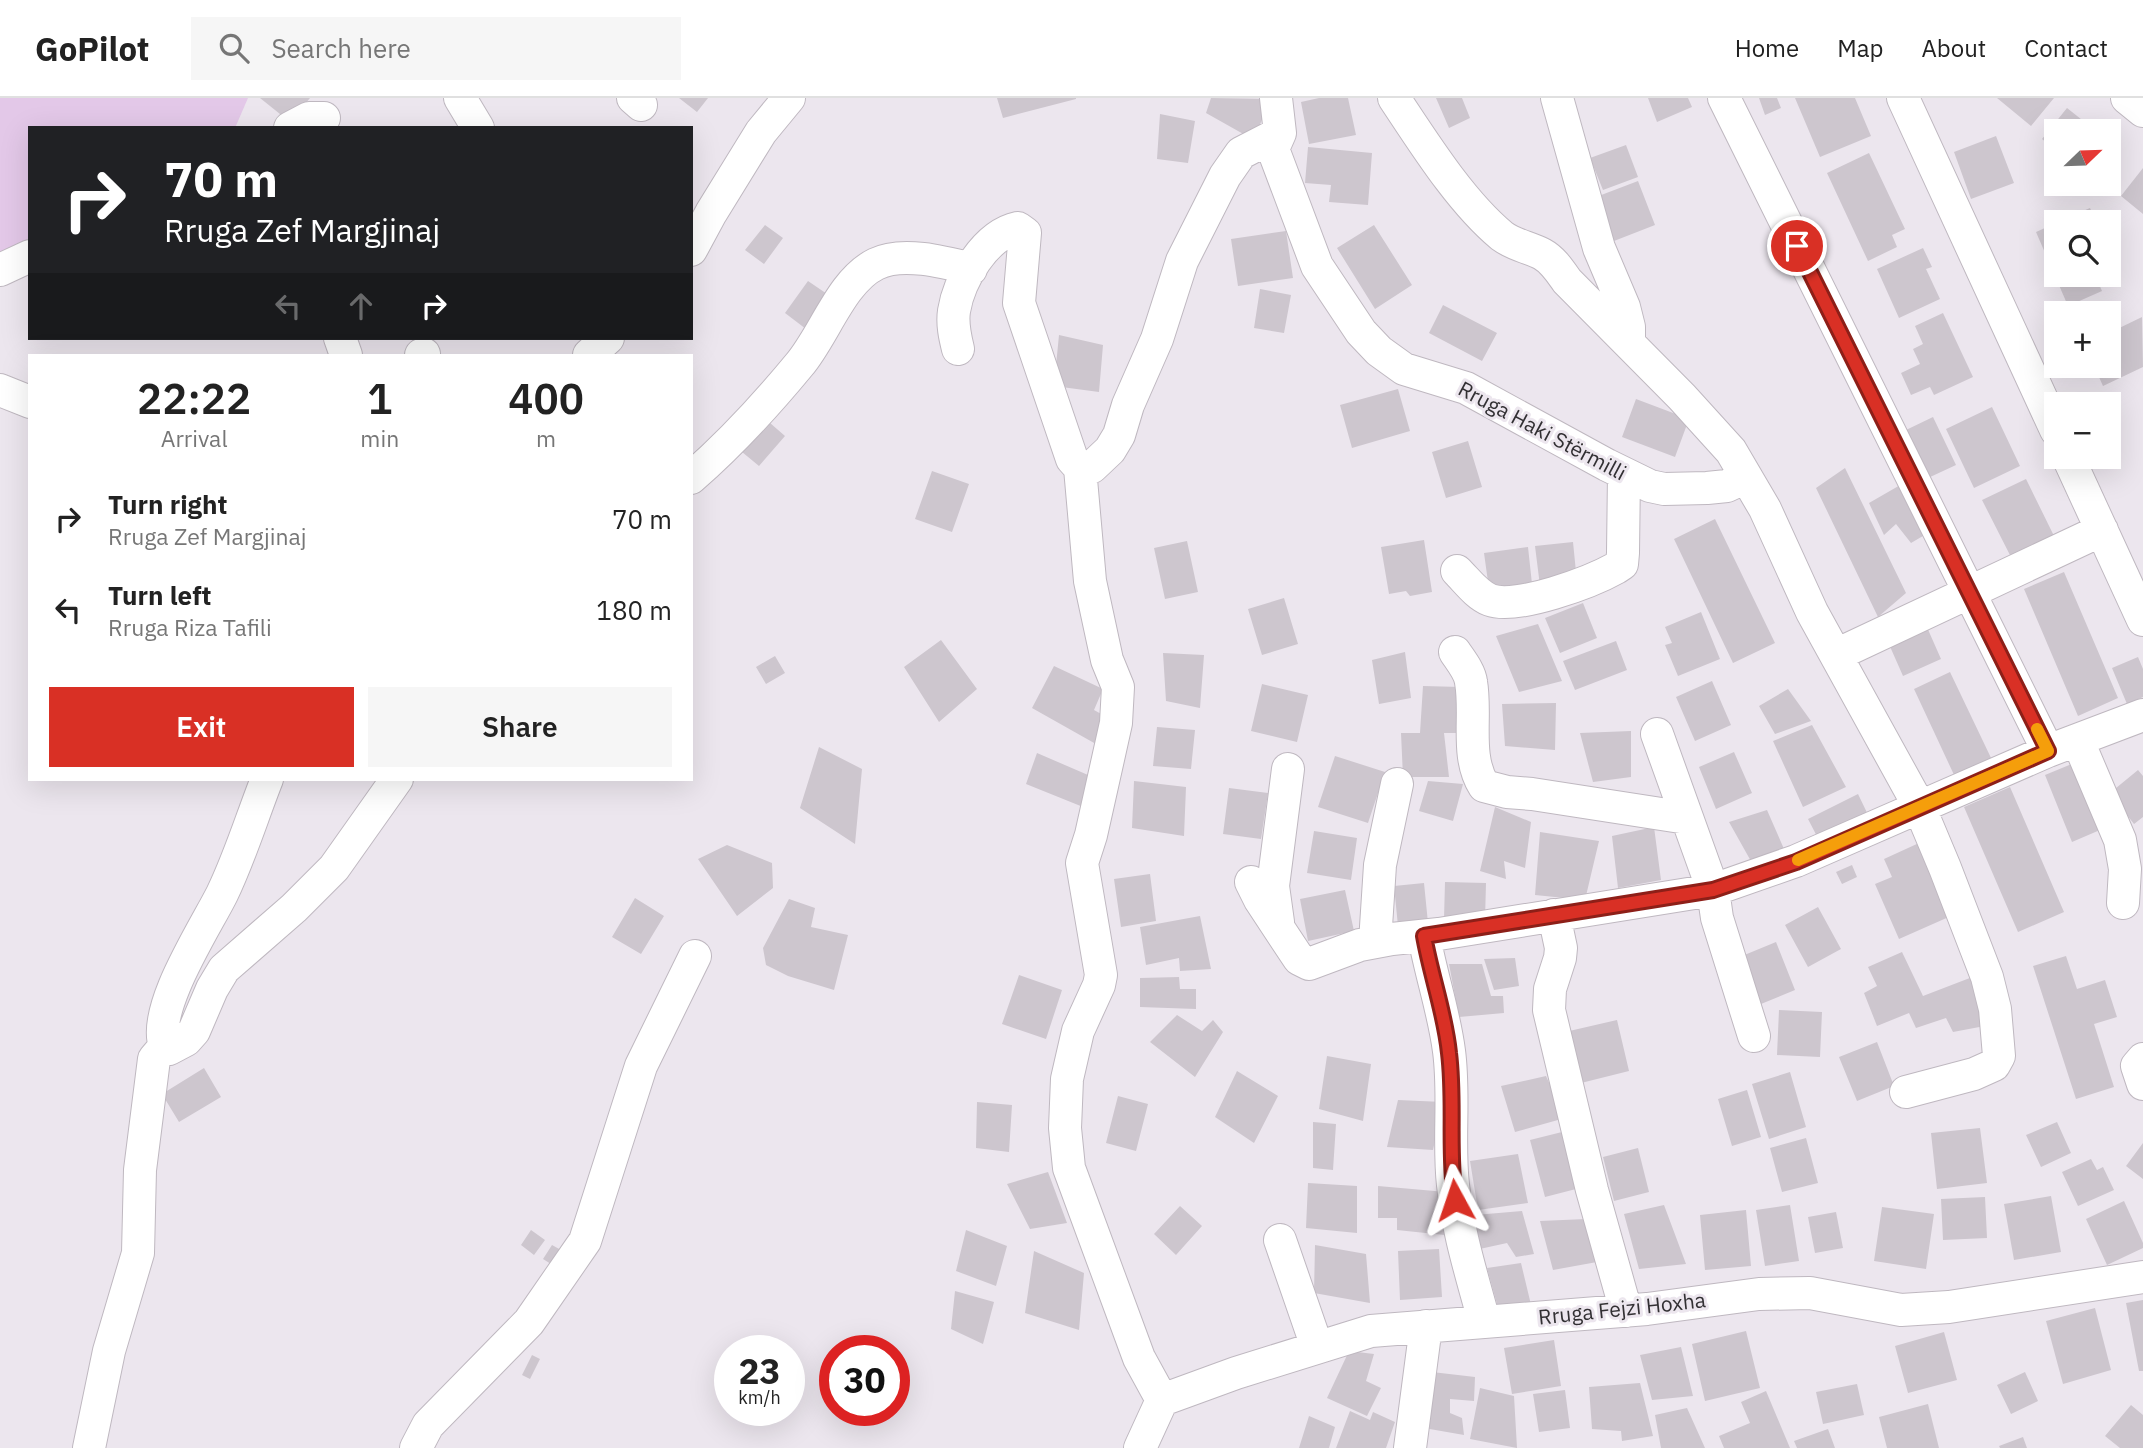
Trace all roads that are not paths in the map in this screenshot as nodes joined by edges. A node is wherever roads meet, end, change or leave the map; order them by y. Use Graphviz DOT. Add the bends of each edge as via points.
graph roads {
  1 [pos="460,98"];
  2 [pos="789,98"];
  3 [pos="1276,98"];
  4 [pos="1395,98"];
  5 [pos="1557,98"];
  6 [pos="1724,98"];
  7 [pos="1903,98"];
  8 [pos="2127,98"];
  9 [pos="2143,111"];
  10 [pos="325,115"];
  11 [pos="294,126"];
  12 [pos="477,126"];
  13 [pos="1280,133"];
  14 [pos="693,246"];
  15 [pos="28,257"];
  16 [pos="971,269"];
  17 [pos="0,270"];
  18 [pos="606,340"];
  19 [pos="1629,343"];
  20 [pos="958,349"];
  21 [pos="590,354"];
  22 [pos="0,390"];
  23 [pos="28,401"];
  24 [pos="2044,404"];
  25 [pos="1080,468"];
  26 [pos="2074,469"];
  27 [pos="1625,474"];
  28 [pos="693,476"];
  29 [pos="1746,477"];
  30 [pos="2102,530"];
  31 [pos="1457,571"];
  32 [pos="1968,593"];
  33 [pos="2143,620"];
  34 [pos="1455,653"];
  35 [pos="1836,655"];
  36 [pos="2143,715"];
  37 [pos="1657,734"];
  38 [pos="2078,741"];
  39 [pos="2048,751"];
  40 [pos="1288,769"];
  41 [pos="266,781"];
  42 [pos="396,781"];
  43 [pos="1397,784"];
  44 [pos="1919,807"];
  45 [pos="1687,818"];
  46 [pos="1251,883"];
  47 [pos="1713,890"];
  48 [pos="2123,902"];
  49 [pos="1553,915"];
  50 [pos="1280,930"];
  51 [pos="1424,936"];
  52 [pos="1375,942"];
  53 [pos="695,957"];
  54 [pos="1754,1036"];
  55 [pos="164,1046"];
  56 [pos="2143,1059"];
  57 [pos="2143,1084"];
  58 [pos="1906,1092"];
  59 [pos="1280,1240"];
  60 [pos="2143,1277"];
  61 [pos="1626,1311"];
  62 [pos="1484,1321"];
  63 [pos="1426,1326"];
  64 [pos="1317,1347"];
  65 [pos="1162,1399"];
  66 [pos="89,1448"];
  67 [pos="416,1448"];
  68 [pos="1140,1448"];
  69 [pos="1410,1448"];
  1 -- 12 [label="street"];
  2 -- 14 [label="street" via="761,132"];
  3 -- 13 [label="street, Rruga Haki Stërmilli"];
  4 -- 19 [label="street" via="1453,183 1482,216 1502,236 1543,254"];
  5 -- 19 [label="street" via="1599,248 1624,307"];
  6 -- 32 [label="street"];
  7 -- 24 [label="street"];
  8 -- 9 [label="street"];
  10 -- 11 [label="street"];
  13 -- 25 [label="street" via="1241,153 1225,176 1182,261 1119,435 1092,467"];
  13 -- 27 [label="street, Rruga Haki Stërmilli" via="1273,149 1317,266 1379,351 1404,369 1466,387"];
  15 -- 17 [label="street"];
  16 -- 20 [label="street" via="954,312"];
  16 -- 25 [label="street" via="1006,230 1018,228 1025,233 1019,303 1072,459"];
  16 -- 28 [label="street" via="921,259 873,265 852,284 801,363"];
  18 -- 21 [label="street"];
  19 -- 29 [label="street" via="1731,451"];
  22 -- 23 [label="street"];
  25 -- 65 [label="street" via="1090,580 1107,660 1118,687 1116,723 1082,863 1101,975 1075,1043 1067,1079 1065,1128 1069,1168 1091,1231 1139,1358"];
  26 -- 30 [label="street"];
  27 -- 29 [label="street, Rruga Haki Stërmilli" via="1664,489 1727,486"];
  27 -- 31 [label="street" via="1622,564 1616,568 1568,590 1502,602 1478,592"];
  29 -- 35 [label="street"];
  30 -- 32 [label="street"];
  30 -- 33 [label="street"];
  32 -- 35 [label="street"];
  32 -- 39 [label="street"];
  34 -- 45 [label="street" via="1471,679 1475,757 1485,786"];
  35 -- 44 [label="street"];
  36 -- 38 [label="street"];
  37 -- 45 [label="street"];
  38 -- 39 [label="street"];
  38 -- 48 [label="street" via="2120,840 2125,869"];
  39 -- 44 [label="street"];
  40 -- 50 [label="street" via="1273,886"];
  41 -- 55 [label="street" via="222,894 166,1008"];
  42 -- 55 [label="street" via="334,868 224,969 194,1031 175,1047"];
  43 -- 52 [label="street" via="1380,865"];
  44 -- 47 [label="street" via="1796,862"];
  44 -- 58 [label="street" via="1987,977 1999,1056 1994,1065 1975,1074"];
  45 -- 47 [label="street"];
  46 -- 50 [label="street"];
  47 -- 49 [label="street"];
  47 -- 54 [label="street" via="1717,918"];
  49 -- 51 [label="street"];
  49 -- 61 [label="street" via="1561,948 1549,1010"];
  50 -- 52 [label="street" via="1299,959 1309,964"];
  51 -- 52 [label="street"];
  51 -- 62 [label="street" via="1449,1053 1457,1217"];
  53 -- 67 [label="street" via="641,1066 585,1241 529,1322 428,1425"];
  55 -- 66 [label="street" via="154,1059 143,1142 138,1253 109,1352"];
  56 -- 57 [label="street" via="2137,1066"];
  59 -- 64 [label="street"];
  60 -- 61 [label="street, Rruga Fejzi Hoxha" via="1949,1307 1901,1310 1810,1293 1759,1294"];
  61 -- 62 [label="street, Rruga Fejzi Hoxha"];
  62 -- 63 [label="street, Rruga Fejzi Hoxha"];
  63 -- 64 [label="street, Rruga Fejzi Hoxha" via="1371,1331"];
  63 -- 69 [label="street"];
  64 -- 65 [label="street, Rruga Fejzi Hoxha"];
  65 -- 68 [label="street"];
}
